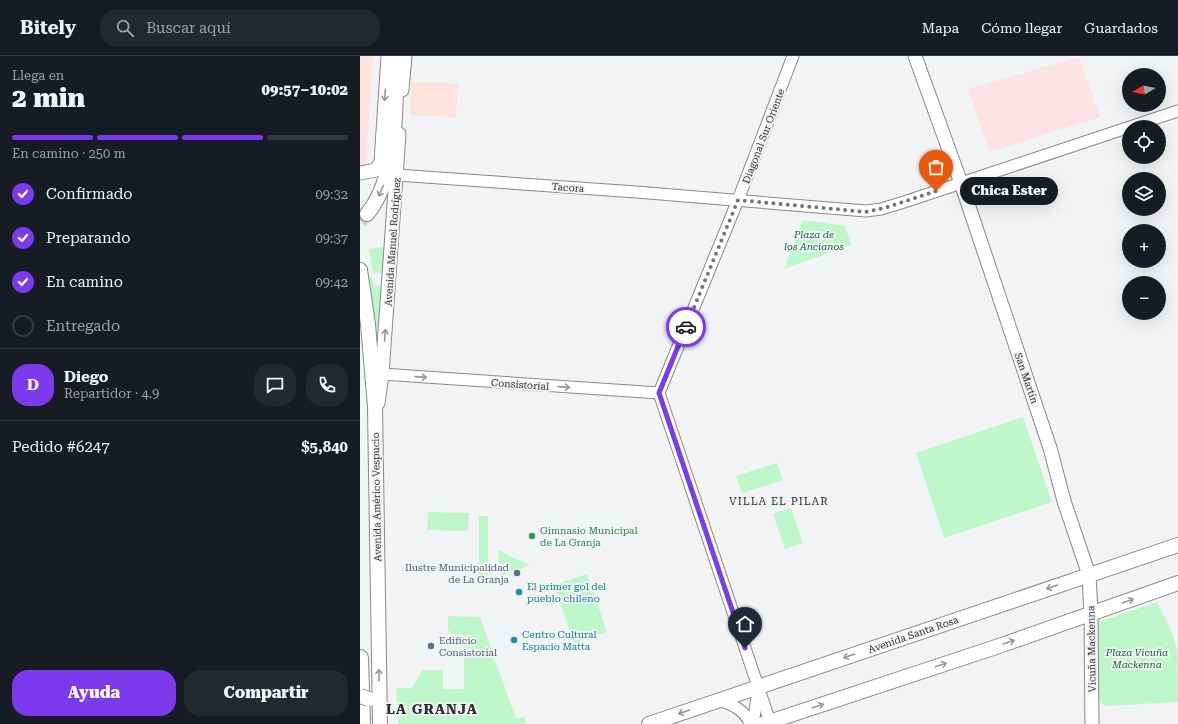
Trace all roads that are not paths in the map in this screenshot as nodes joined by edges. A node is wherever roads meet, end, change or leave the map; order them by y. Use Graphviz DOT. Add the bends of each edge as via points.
graph roads {
  1 [pos="388,56"];
  2 [pos="397,56"];
  3 [pos="405,56"];
  4 [pos="793,56"];
  5 [pos="915,56"];
  6 [pos="1178,111"];
  7 [pos="360,173"];
  8 [pos="397,175"];
  9 [pos="961,183"];
  10 [pos="738,200"];
  11 [pos="367,214"];
  12 [pos="360,270"];
  13 [pos="382,374"];
  14 [pos="659,393"];
  15 [pos="375,427"];
  16 [pos="1178,545"];
  17 [pos="1089,575"];
  18 [pos="1178,583"];
  19 [pos="1092,614"];
  20 [pos="360,658"];
  21 [pos="758,686"];
  22 [pos="364,697"];
  23 [pos="718,700"];
  24 [pos="380,719"];
  25 [pos="767,723"];
  26 [pos="362,724"];
  27 [pos="649,724"];
  28 [pos="752,724"];
  29 [pos="1092,724"];
  1 -- 7 [label="main road, one-way" via="380,162 376,170"];
  2 -- 11 [label="main road, one-way" via="389,170 381,193"];
  3 -- 8 [label="main road, Avenida Manuel Rodríguez"];
  4 -- 10 [label="street, Diagonal Sur Oriente"];
  5 -- 9 [label="main road"];
  6 -- 9 [label="street, Tacora"];
  8 -- 10 [label="street, Tacora"];
  13 -- 8 [label="main road, Avenida Manuel Rodríguez, one-way"];
  9 -- 10 [label="street, Tacora" via="866,212"];
  9 -- 17 [label="main road, San Martín" via="1050,448 1064,501"];
  10 -- 14 [label="street, Diagonal Sur Oriente"];
  12 -- 15 [label="main road, Avenida Américo Vespucio" via="371,352"];
  13 -- 14 [label="street, Consistorial, one-way"];
  13 -- 15 [label="main road, Avenida Manuel Rodríguez"];
  14 -- 21 [label="street"];
  24 -- 15 [label="main road, Avenida Américo Vespucio, one-way"];
  16 -- 17 [label="main road, Avenida Santa Rosa"];
  17 -- 19 [label="main road, Vicuña Mackenna"];
  17 -- 21 [label="main road, Avenida Santa Rosa, one-way"];
  19 -- 18 [label="main road, one-way"];
  25 -- 19 [label="main road, one-way"];
  19 -- 29 [label="main road, Vicuña Mackenna"];
  20 -- 26 [label="highway"];
  21 -- 23 [label="main road, Avenida Santa Rosa"];
  21 -- 25 [label="street"];
  21 -- 28 [label="street"];
  22 -- 24 [label="main road"];
  23 -- 27 [label="main road, Avenida Santa Rosa, one-way"];
  23 -- 28 [label="street" via="738,708"];
}
